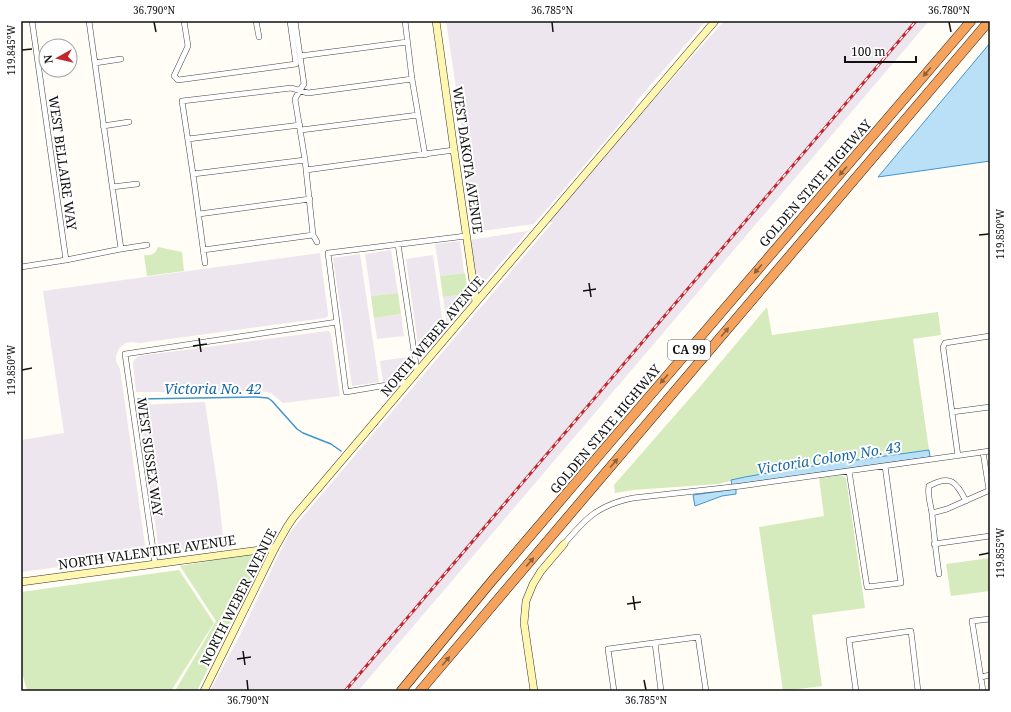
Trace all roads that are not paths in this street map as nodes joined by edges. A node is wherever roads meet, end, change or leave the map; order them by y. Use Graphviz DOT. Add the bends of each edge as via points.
graph roads {
  1 [pos="32,21"];
  2 [pos="89,21"];
  3 [pos="184,21"];
  4 [pos="256,21"];
  5 [pos="290,21"];
  6 [pos="296,21"];
  7 [pos="405,21"];
  8 [pos="436,21"];
  9 [pos="715,21"];
  10 [pos="971,21"];
  11 [pos="989,21"];
  12 [pos="258,37"];
  13 [pos="407,42"];
  14 [pos="300,56"];
  15 [pos="121,59"];
  16 [pos="95,63"];
  17 [pos="412,79"];
  18 [pos="300,90"];
  19 [pos="418,115"];
  20 [pos="129,122"];
  21 [pos="103,126"];
  22 [pos="300,128"];
  23 [pos="188,139"];
  24 [pos="454,150"];
  25 [pos="424,154"];
  26 [pos="305,160"];
  27 [pos="306,170"];
  28 [pos="193,174"];
  29 [pos="137,184"];
  30 [pos="112,187"];
  31 [pos="310,199"];
  32 [pos="199,214"];
  33 [pos="313,235"];
  34 [pos="466,236"];
  35 [pos="317,242"];
  36 [pos="398,244"];
  37 [pos="147,245"];
  38 [pos="121,249"];
  39 [pos="203,250"];
  40 [pos="66,260"];
  41 [pos="205,263"];
  42 [pos="21,267"];
  43 [pos="476,302"];
  44 [pos="337,322"];
  45 [pos="990,336"];
  46 [pos="418,371"];
  47 [pos="408,382"];
  48 [pos="990,407"];
  49 [pos="952,412"];
  50 [pos="990,451"];
  51 [pos="983,452"];
  52 [pos="958,456"];
  53 [pos="886,466"];
  54 [pos="849,471"];
  55 [pos="989,490"];
  56 [pos="966,501"];
  57 [pos="932,513"];
  58 [pos="990,536"];
  59 [pos="564,544"];
  60 [pos="934,544"];
  61 [pos="275,548"];
  62 [pos="154,564"];
  63 [pos="939,574"];
  64 [pos="21,582"];
  65 [pos="990,619"];
  66 [pos="655,643"];
  67 [pos="990,675"];
  68 [pos="981,677"];
  69 [pos="410,680"];
  70 [pos="204,691"];
  71 [pos="398,691"];
  72 [pos="401,691"];
  73 [pos="420,691"];
  74 [pos="534,691"];
  75 [pos="614,691"];
  76 [pos="661,691"];
  77 [pos="706,691"];
  78 [pos="856,691"];
  79 [pos="918,691"];
  80 [pos="983,691"];
  1 -- 40 [label="street, WEST BELLAIRE WAY"];
  2 -- 16 [label="street"];
  3 -- 5 [label="street" via="188,46 174,76 178,80 296,64"];
  4 -- 12 [label="street"];
  6 -- 14 [label="street"];
  7 -- 13 [label="street"];
  8 -- 24 [label="main road, WEST DAKOTA AVENUE"];
  9 -- 43 [label="main road, NORTH WEBER AVENUE"];
  10 -- 69 [label="highway, GOLDEN STATE HIGHWAY / CA 99, one-way"];
  73 -- 11 [label="highway, GOLDEN STATE HIGHWAY / CA 99, one-way"];
  13 -- 14 [label="street"];
  13 -- 17 [label="street"];
  14 -- 18 [label="street" via="304,84"];
  15 -- 16 [label="street"];
  16 -- 21 [label="street"];
  17 -- 18 [label="street" via="308,92"];
  17 -- 19 [label="street"];
  18 -- 22 [label="street" via="296,99"];
  18 -- 23 [label="street" via="291,88 182,101"];
  19 -- 22 [label="street"];
  19 -- 25 [label="street"];
  20 -- 21 [label="street"];
  21 -- 30 [label="street"];
  22 -- 23 [label="street"];
  22 -- 26 [label="street"];
  23 -- 28 [label="street"];
  24 -- 25 [label="street"];
  24 -- 34 [label="main road, WEST DAKOTA AVENUE"];
  25 -- 27 [label="street"];
  26 -- 27 [label="street"];
  26 -- 28 [label="street"];
  27 -- 31 [label="street"];
  28 -- 32 [label="street"];
  29 -- 30 [label="street"];
  30 -- 38 [label="street"];
  31 -- 32 [label="street"];
  31 -- 33 [label="street"];
  32 -- 39 [label="street"];
  33 -- 35 [label="street"];
  33 -- 39 [label="street"];
  34 -- 36 [label="street"];
  34 -- 43 [label="main road, WEST DAKOTA AVENUE"];
  36 -- 44 [label="street" via="328,254"];
  36 -- 46 [label="street"];
  37 -- 38 [label="street"];
  38 -- 40 [label="street"];
  39 -- 41 [label="street"];
  40 -- 42 [label="street"];
  43 -- 46 [label="main road, NORTH WEBER AVENUE"];
  44 -- 47 [label="street" via="346,392"];
  44 -- 62 [label="street, WEST SUSSEX WAY" via="125,354"];
  45 -- 49 [label="street" via="945,343 943,347"];
  46 -- 47 [label="main road, NORTH WEBER AVENUE"];
  47 -- 61 [label="main road, NORTH WEBER AVENUE" via="301,508"];
  48 -- 49 [label="street"];
  49 -- 52 [label="street"];
  50 -- 51 [label="street"];
  51 -- 52 [label="street"];
  51 -- 55 [label="street"];
  52 -- 53 [label="street"];
  53 -- 54 [label="street"];
  53 -- 54 [label="street" via="901,583 867,587"];
  54 -- 59 [label="street" via="624,500 590,516"];
  55 -- 56 [label="street"];
  56 -- 57 [label="street"];
  56 -- 57 [label="street" via="952,482 937,482 929,486 928,492"];
  57 -- 60 [label="street"];
  58 -- 60 [label="street"];
  59 -- 74 [label="main road" via="541,572 526,601 524,623"];
  60 -- 63 [label="street"];
  61 -- 62 [label="main road, NORTH VALENTINE AVENUE"];
  61 -- 70 [label="main road, NORTH WEBER AVENUE"];
  62 -- 64 [label="main road, NORTH VALENTINE AVENUE"];
  65 -- 68 [label="street" via="972,621"];
  66 -- 75 [label="street" via="608,649"];
  66 -- 76 [label="street"];
  66 -- 77 [label="street" via="698,637"];
  67 -- 68 [label="street"];
  68 -- 80 [label="street"];
  69 -- 71 [label="highway"];
  69 -- 72 [label="highway, GOLDEN STATE HIGHWAY / CA 99"];
  78 -- 79 [label="street" via="849,640 910,631"];
}
